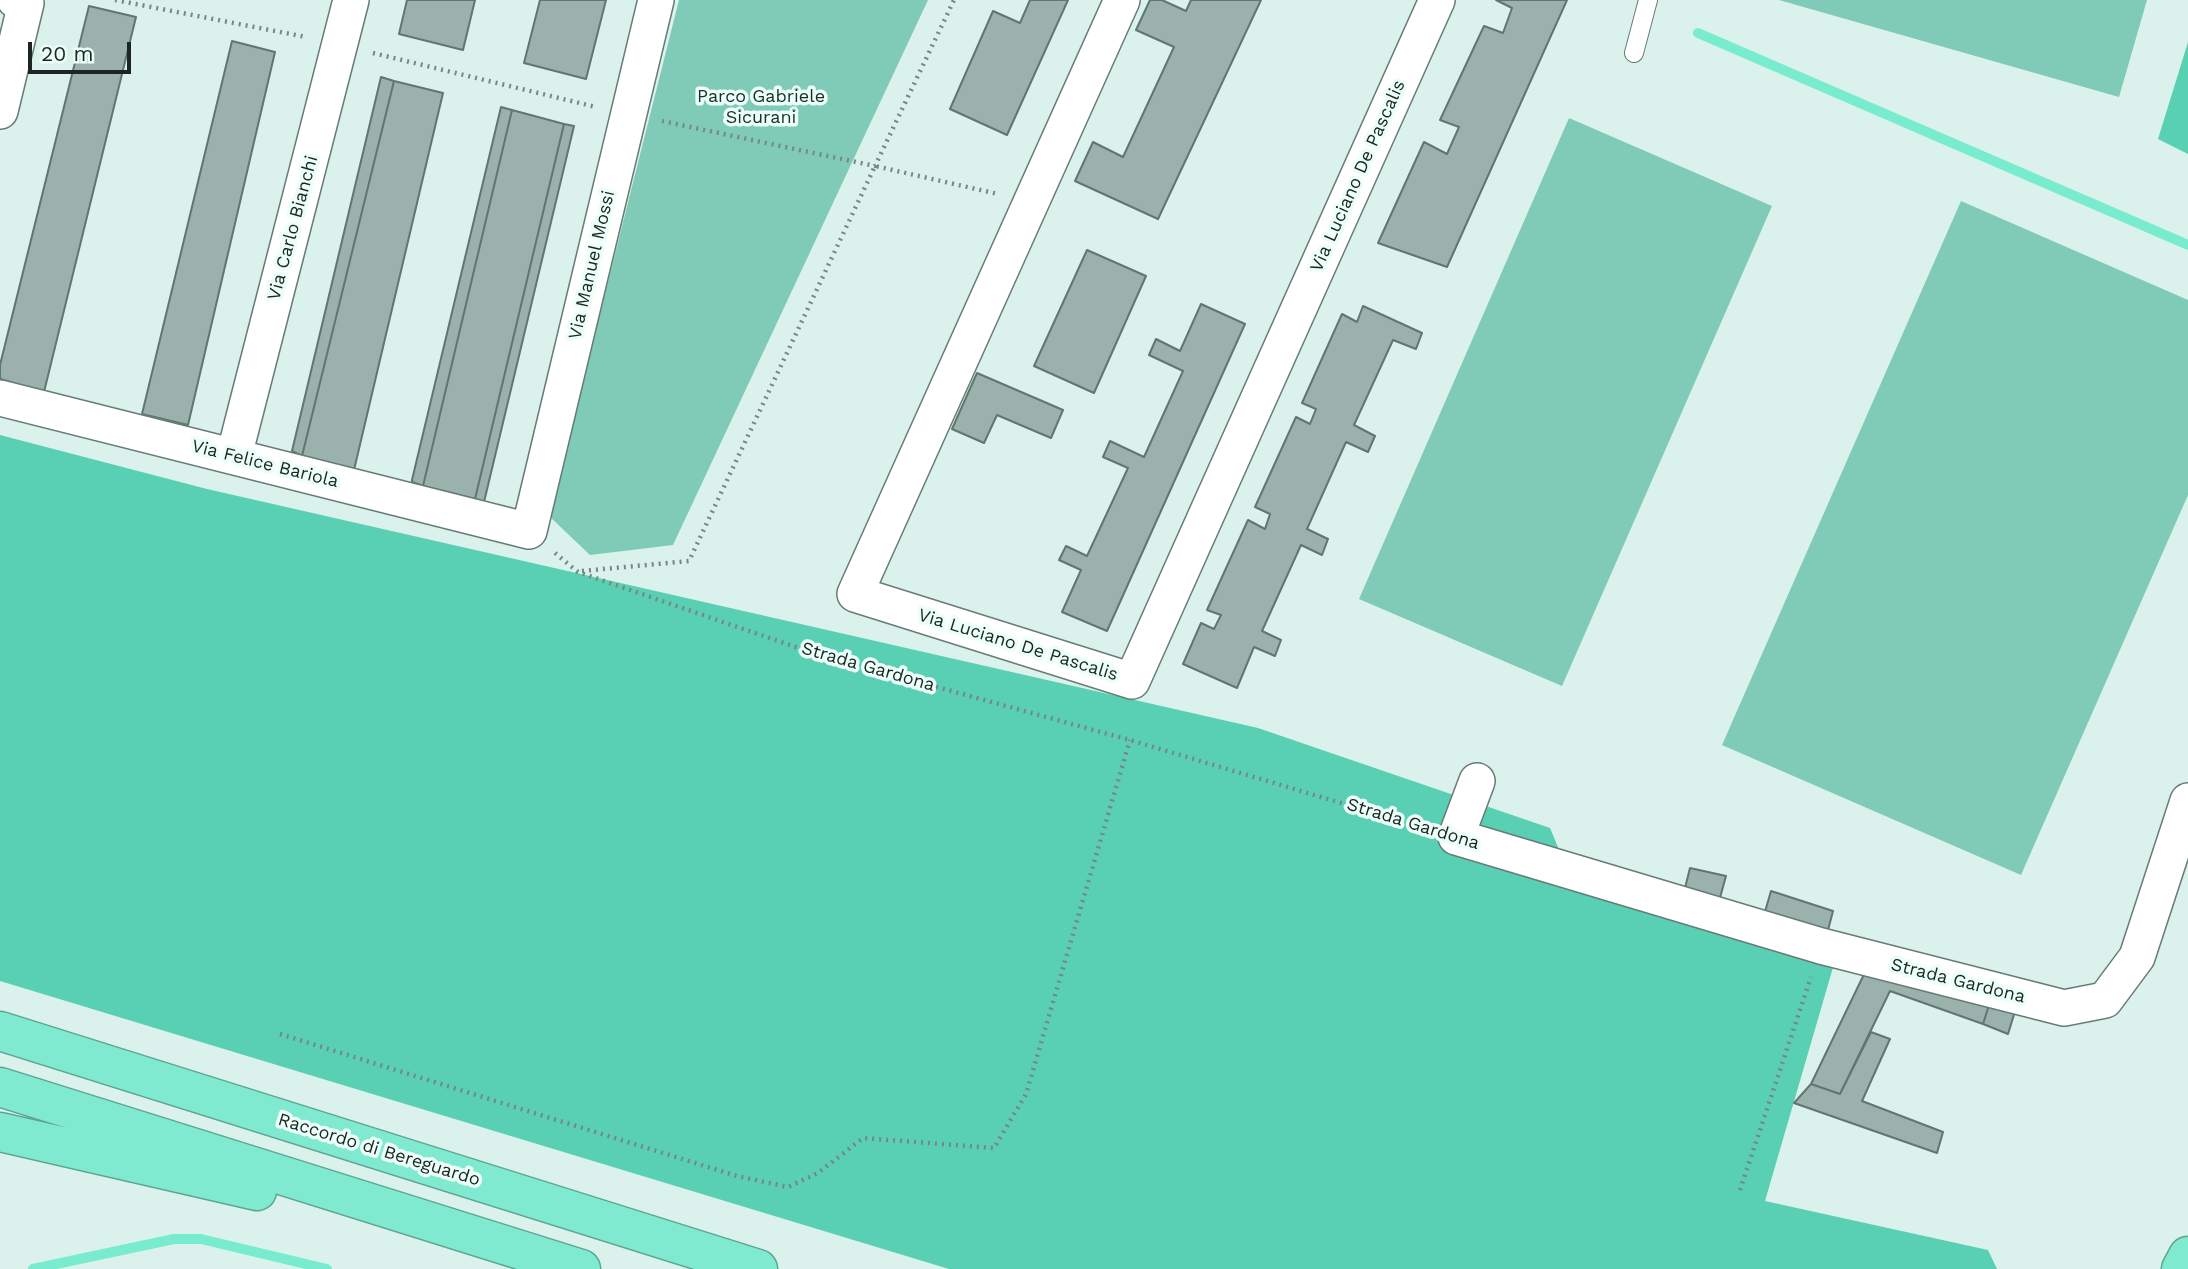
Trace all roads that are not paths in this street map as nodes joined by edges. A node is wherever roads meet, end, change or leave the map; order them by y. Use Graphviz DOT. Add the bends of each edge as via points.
graph roads {
  1 [pos="15,0"];
  2 [pos="351,0"];
  3 [pos="656,0"];
  4 [pos="1122,0"];
  5 [pos="1437,0"];
  6 [pos="1648,0"];
  7 [pos="1634,53"];
  8 [pos="0,111"];
  9 [pos="0,398"];
  10 [pos="234,456"];
  11 [pos="529,531"];
  12 [pos="1477,781"];
  13 [pos="2188,801"];
  14 [pos="0,1031"];
  15 [pos="0,1087"];
  16 [pos="0,1132"];
  17 [pos="480,1239"];
  18 [pos="2188,1256"];
  19 [pos="582,1269"];
  20 [pos="758,1269"];
  21 [pos="2181,1269"];
  1 -- 8 [label="street" via="26,3"];
  2 -- 10 [label="street, Via Carlo Bianchi"];
  3 -- 11 [label="street, Via Manuel Mossi"];
  4 -- 5 [label="street, Via Luciano De Pascalis" via="855,594 1132,681"];
  6 -- 7 [label="lane"];
  9 -- 10 [label="street, Via Felice Bariola"];
  10 -- 11 [label="street, Via Felice Bariola"];
  12 -- 13 [label="street, Strada Gardona" via="1457,837 1821,946 2064,1008 2105,1000 2137,957"];
  14 -- 20 [label="highway, Raccordo di Bereguardo"];
  15 -- 17 [label="highway"];
  16 -- 17 [label="highway"];
  17 -- 19 [label="highway"];
  18 -- 21 [label="highway"];
}
